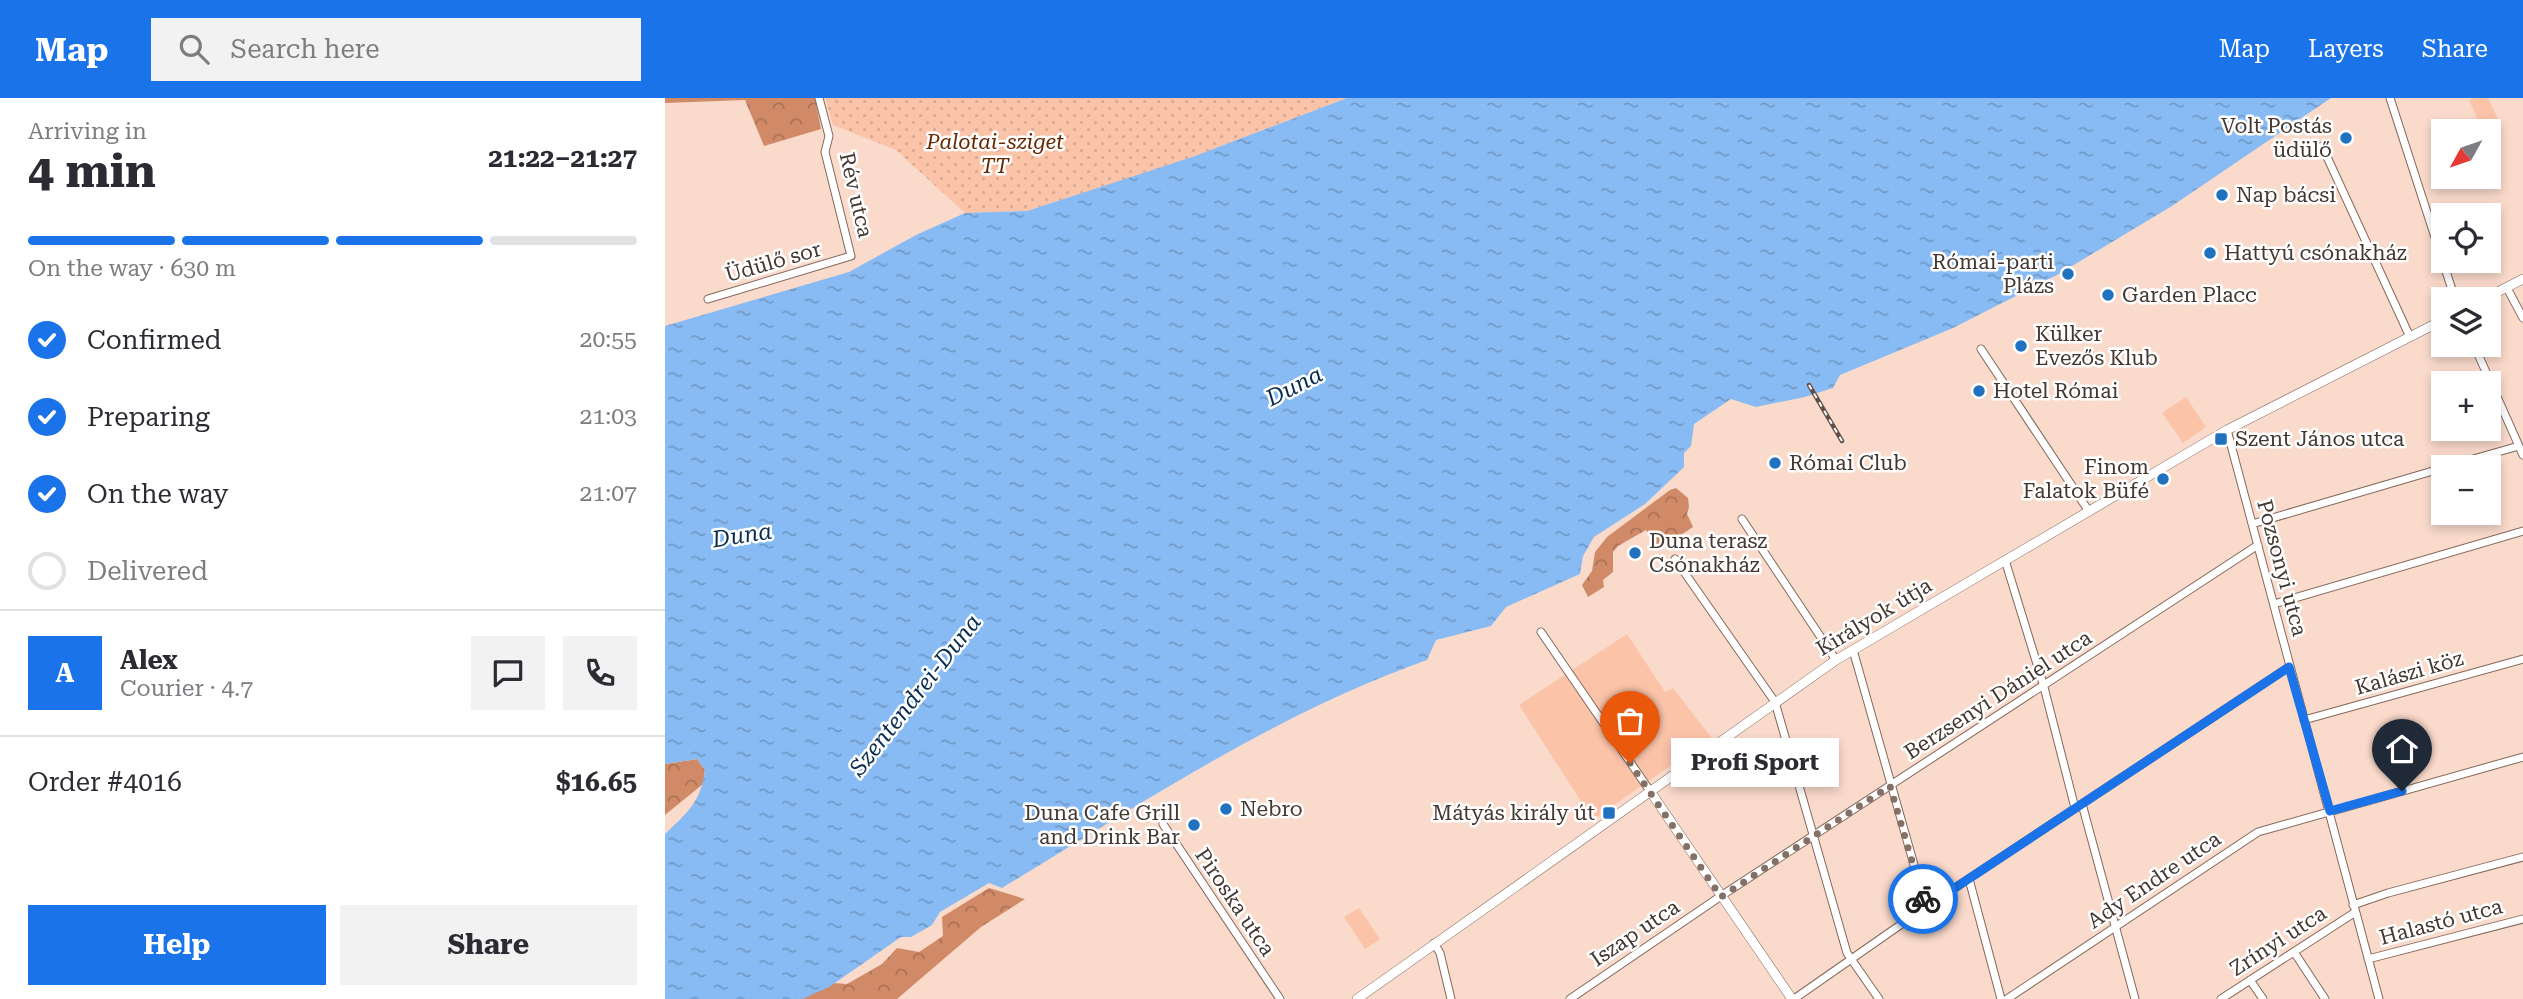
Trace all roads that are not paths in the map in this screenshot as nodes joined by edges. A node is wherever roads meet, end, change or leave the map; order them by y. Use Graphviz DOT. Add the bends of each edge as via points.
graph roads {
  1 [pos="819,98"];
  2 [pos="2390,98"];
  3 [pos="2322,146"];
  4 [pos="848,258"];
  5 [pos="2523,279"];
  6 [pos="2451,287"];
  7 [pos="2507,288"];
  8 [pos="2501,291"];
  9 [pos="708,299"];
  10 [pos="2523,318"];
  11 [pos="2431,326"];
  12 [pos="2410,337"];
  13 [pos="1981,349"];
  14 [pos="2479,357"];
  15 [pos="2227,430"];
  16 [pos="2519,446"];
  17 [pos="2488,455"];
  18 [pos="2523,455"];
  19 [pos="2431,472"];
  20 [pos="2088,510"];
  21 [pos="1742,519"];
  22 [pos="2252,524"];
  23 [pos="2523,531"];
  24 [pos="2258,545"];
  25 [pos="1675,559"];
  26 [pos="2005,560"];
  27 [pos="2274,604"];
  28 [pos="1541,632"];
  29 [pos="1853,650"];
  30 [pos="2523,659"];
  31 [pos="1836,660"];
  32 [pos="2289,667"];
  33 [pos="2044,687"];
  34 [pos="1775,702"];
  35 [pos="2304,720"];
  36 [pos="2523,757"];
  37 [pos="1890,786"];
  38 [pos="1650,791"];
  39 [pos="2078,806"];
  40 [pos="2330,811"];
  41 [pos="1163,824"];
  42 [pos="1814,836"];
  43 [pos="2523,857"];
  44 [pos="1969,879"];
  45 [pos="1721,897"];
  46 [pos="1926,907"];
  47 [pos="2353,909"];
  48 [pos="2523,919"];
  49 [pos="2116,927"];
  50 [pos="1434,943"];
  51 [pos="2294,952"];
  52 [pos="1851,958"];
  53 [pos="2368,959"];
  54 [pos="2250,980"];
  55 [pos="1280,999"];
  56 [pos="1357,999"];
  57 [pos="1451,999"];
  58 [pos="1570,999"];
  59 [pos="1793,999"];
  60 [pos="1879,999"];
  61 [pos="2001,999"];
  62 [pos="2007,999"];
  63 [pos="2135,999"];
  64 [pos="2221,999"];
  65 [pos="2263,999"];
  66 [pos="2325,999"];
  67 [pos="2378,999"];
  1 -- 4 [label="street, Rév utca" via="829,136 825,152 852,252"];
  2 -- 6 [label="street"];
  3 -- 12 [label="street"];
  4 -- 9 [label="street, Üdülő sor"];
  5 -- 7 [label="street"];
  7 -- 8 [label="street"];
  7 -- 10 [label="street"];
  11 -- 12 [label="street, Királyok útja"];
  12 -- 15 [label="street, Királyok útja"];
  13 -- 20 [label="street"];
  14 -- 16 [label="street"];
  15 -- 20 [label="street, Királyok útja"];
  15 -- 22 [label="street, Pozsonyi utca"];
  16 -- 17 [label="street"];
  16 -- 18 [label="street"];
  19 -- 22 [label="street"];
  20 -- 26 [label="street, Királyok útja"];
  21 -- 31 [label="street"];
  22 -- 24 [label="street, Pozsonyi utca"];
  23 -- 27 [label="street"];
  24 -- 27 [label="street, Pozsonyi utca"];
  24 -- 33 [label="street, Berzsenyi Dániel utca"];
  25 -- 34 [label="street"];
  26 -- 29 [label="street, Királyok útja"];
  26 -- 33 [label="street"];
  27 -- 32 [label="street, Pozsonyi utca"];
  28 -- 38 [label="street"];
  29 -- 31 [label="street, Királyok útja"];
  29 -- 37 [label="street"];
  30 -- 35 [label="street, Kalászi köz"];
  31 -- 34 [label="street, Királyok útja"];
  32 -- 35 [label="street, Pozsonyi utca"];
  32 -- 39 [label="street"];
  33 -- 37 [label="street, Berzsenyi Dániel utca"];
  33 -- 39 [label="street"];
  34 -- 38 [label="street, Királyok útja"];
  34 -- 42 [label="street"];
  35 -- 40 [label="street, Pozsonyi utca"];
  36 -- 40 [label="street, Ady Endre utca"];
  37 -- 42 [label="street, Berzsenyi Dániel utca"];
  37 -- 46 [label="street"];
  38 -- 45 [label="street"];
  38 -- 50 [label="street, Királyok útja"];
  39 -- 44 [label="street"];
  39 -- 49 [label="street"];
  40 -- 47 [label="street, Pozsonyi utca"];
  40 -- 49 [label="street, Ady Endre utca" via="2258,832"];
  41 -- 55 [label="street, Piroska utca"];
  42 -- 45 [label="street, Berzsenyi Dániel utca"];
  42 -- 52 [label="street"];
  43 -- 47 [label="street, Zrínyi utca" via="2388,893"];
  44 -- 46 [label="street"];
  44 -- 61 [label="street"];
  45 -- 58 [label="street, Iszap utca"];
  45 -- 59 [label="street"];
  46 -- 52 [label="street"];
  47 -- 51 [label="street, Zrínyi utca"];
  47 -- 53 [label="street, Pozsonyi utca"];
  48 -- 53 [label="street, Halastó utca"];
  49 -- 62 [label="street, Ady Endre utca"];
  49 -- 63 [label="street"];
  50 -- 56 [label="street, Királyok útja"];
  50 -- 57 [label="street"];
  51 -- 54 [label="street, Zrínyi utca"];
  51 -- 66 [label="street"];
  52 -- 59 [label="street"];
  52 -- 60 [label="street"];
  53 -- 67 [label="street, Pozsonyi utca"];
  54 -- 64 [label="street, Zrínyi utca"];
  54 -- 65 [label="street"];
}
